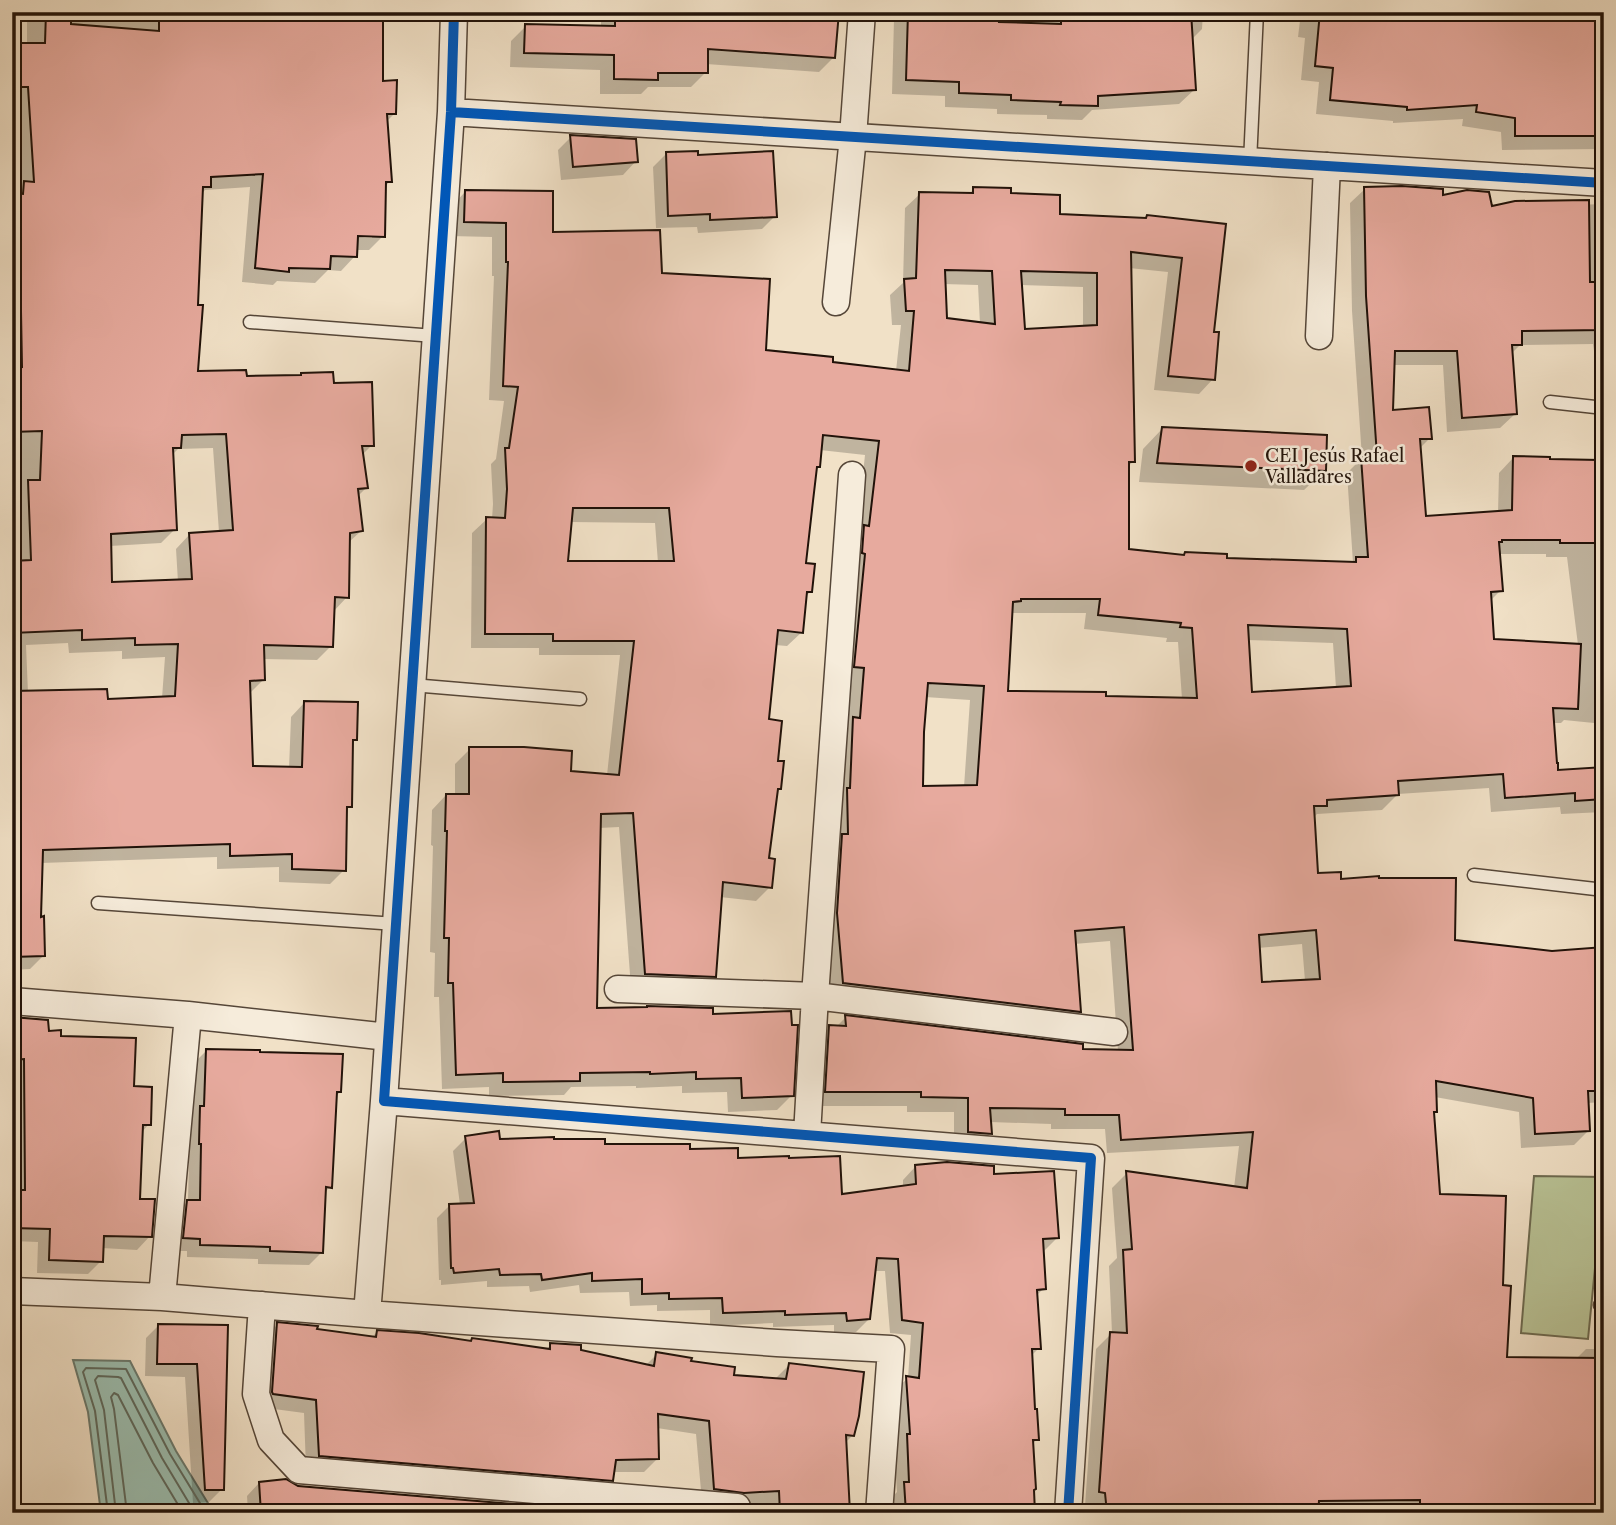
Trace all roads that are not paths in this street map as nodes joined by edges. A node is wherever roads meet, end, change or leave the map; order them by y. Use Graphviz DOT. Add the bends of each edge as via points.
graph roads {
  1 [pos="454,12"];
  2 [pos="862,12"];
  3 [pos="1257,12"];
  4 [pos="451,112"];
  5 [pos="853,137"];
  6 [pos="1250,162"];
  7 [pos="1327,166"];
  8 [pos="1604,183"];
  9 [pos="836,302"];
  10 [pos="250,322"];
  11 [pos="1319,335"];
  12 [pos="435,336"];
  13 [pos="1550,402"];
  14 [pos="1604,408"];
  15 [pos="852,475"];
  16 [pos="412,685"];
  17 [pos="579,699"];
  18 [pos="1474,875"];
  19 [pos="1604,890"];
  20 [pos="98,903"];
  21 [pos="396,924"];
  22 [pos="618,989"];
  23 [pos="815,996"];
  24 [pos="12,1001"];
  25 [pos="188,1015"];
  26 [pos="1114,1032"];
  27 [pos="388,1037"];
  28 [pos="384,1101"];
  29 [pos="807,1135"];
  30 [pos="12,1291"];
  31 [pos="162,1297"];
  32 [pos="262,1305"];
  33 [pos="367,1314"];
  34 [pos="737,1507"];
  35 [pos="879,1513"];
  36 [pos="1068,1513"];
  1 -- 4 [label="street"];
  2 -- 5 [label="street"];
  3 -- 6 [label="lane"];
  4 -- 5 [label="street"];
  4 -- 12 [label="street"];
  5 -- 6 [label="street"];
  5 -- 9 [label="street"];
  6 -- 7 [label="street"];
  7 -- 8 [label="street"];
  7 -- 11 [label="street"];
  10 -- 12 [label="lane"];
  12 -- 16 [label="street"];
  13 -- 14 [label="lane"];
  15 -- 23 [label="street"];
  16 -- 17 [label="lane"];
  16 -- 21 [label="street"];
  18 -- 19 [label="lane"];
  20 -- 21 [label="lane"];
  21 -- 27 [label="street"];
  22 -- 23 [label="street"];
  23 -- 26 [label="street"];
  23 -- 29 [label="street"];
  24 -- 25 [label="street"];
  25 -- 27 [label="street"];
  25 -- 31 [label="street"];
  27 -- 28 [label="street"];
  28 -- 29 [label="street"];
  28 -- 33 [label="street"];
  29 -- 36 [label="street" via="1091,1158"];
  30 -- 31 [label="street"];
  31 -- 32 [label="street"];
  32 -- 33 [label="street"];
  32 -- 34 [label="street" via="256,1394 271,1440 299,1470"];
  33 -- 35 [label="street" via="891,1349"];
}
